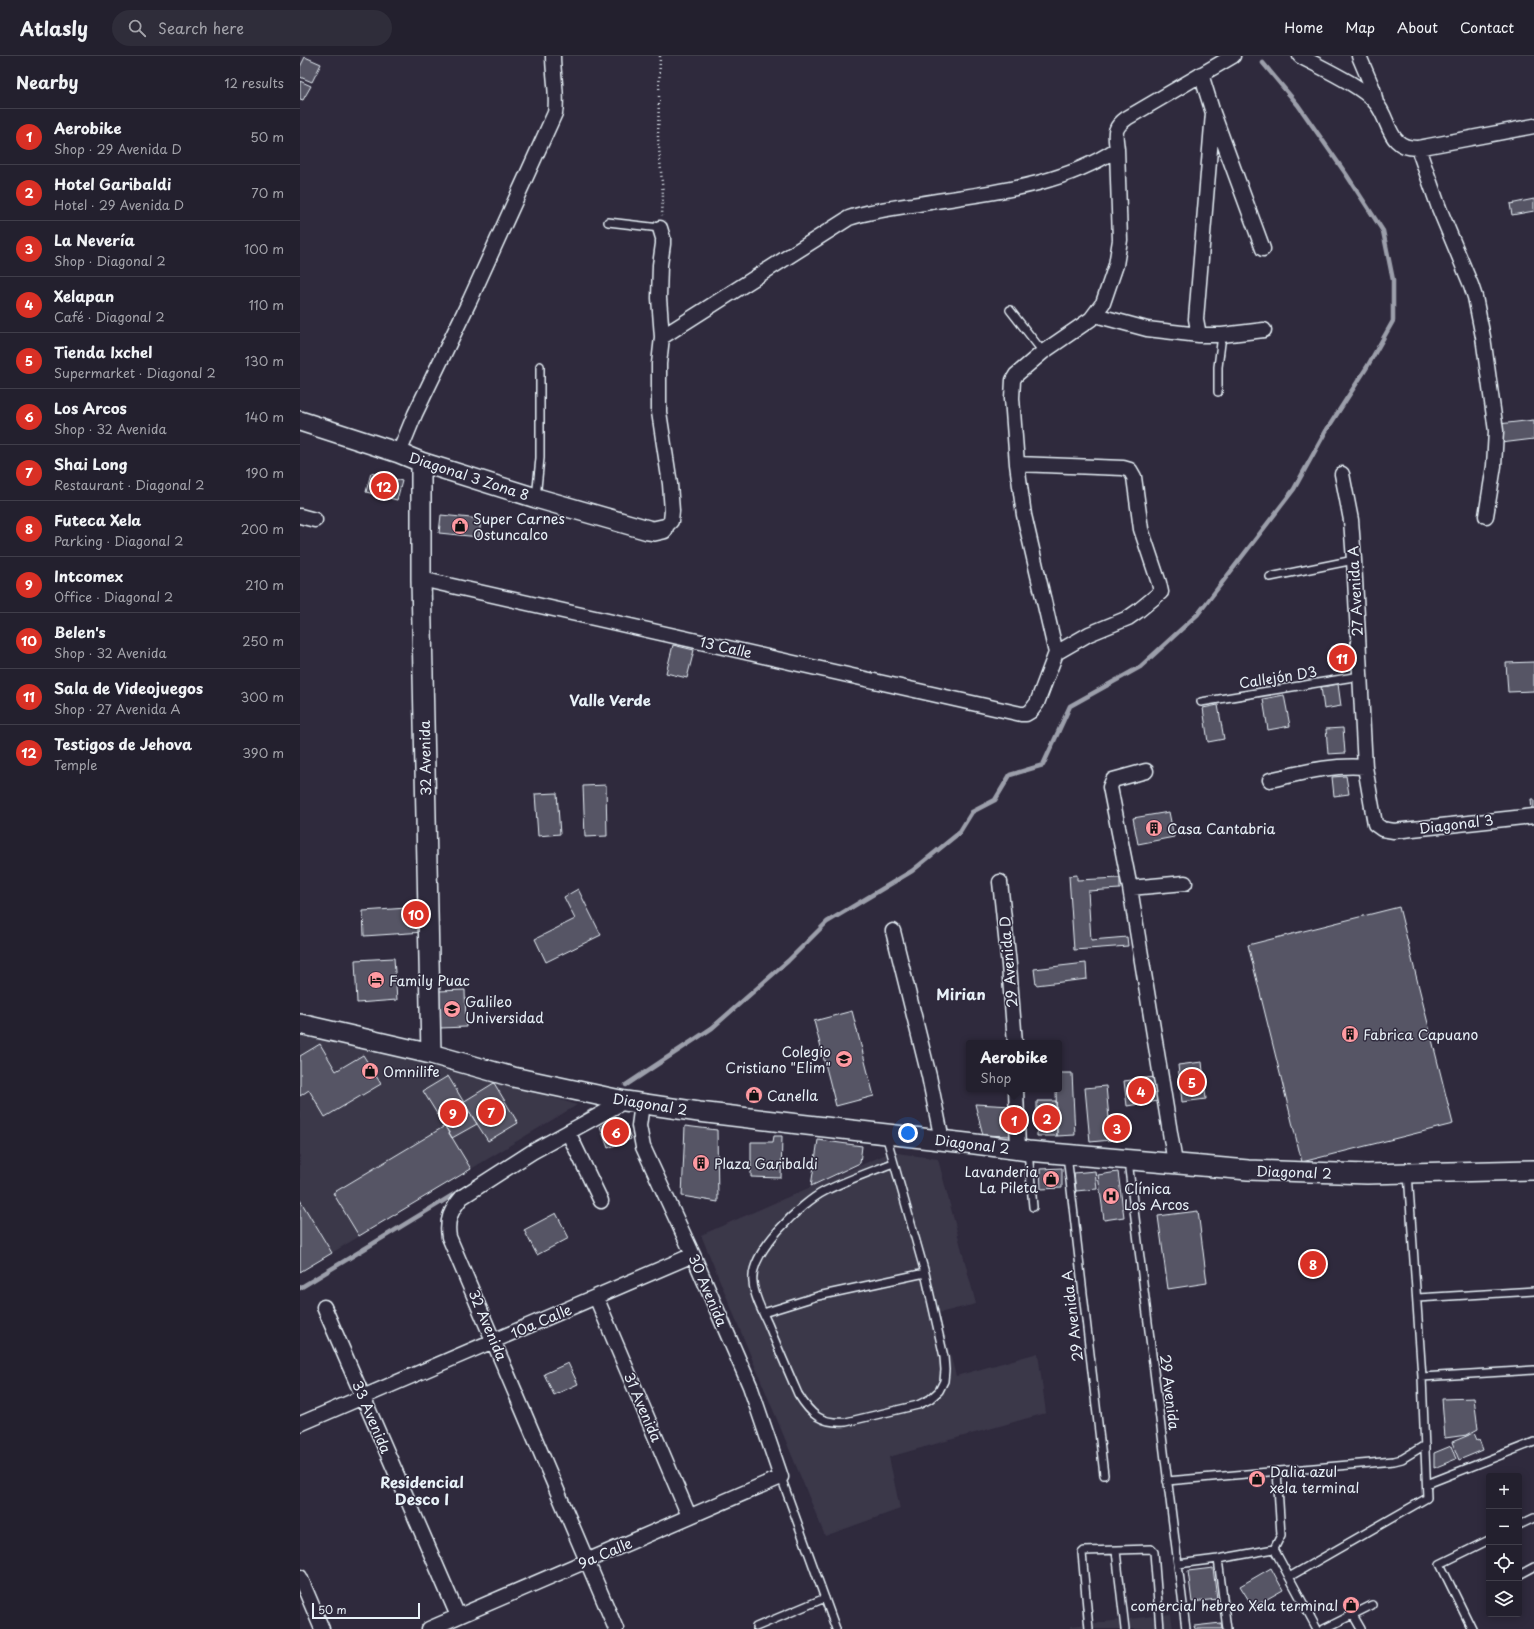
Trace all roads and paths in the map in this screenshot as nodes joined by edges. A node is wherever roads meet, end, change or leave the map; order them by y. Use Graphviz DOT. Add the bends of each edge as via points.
graph roads {
  1 [pos="553,56"];
  2 [pos="660,56"];
  3 [pos="1234,56"];
  4 [pos="1300,56"];
  5 [pos="1360,56"];
  6 [pos="1201,74"];
  7 [pos="1376,103"];
  8 [pos="1213,113"];
  9 [pos="1534,126"];
  10 [pos="1418,148"];
  11 [pos="1117,149"];
  12 [pos="608,222"];
  13 [pos="660,228"];
  14 [pos="1263,249"];
  15 [pos="1010,310"];
  16 [pos="1095,315"];
  17 [pos="1264,330"];
  18 [pos="1199,335"];
  19 [pos="1222,335"];
  20 [pos="662,337"];
  21 [pos="1043,352"];
  22 [pos="540,366"];
  23 [pos="1218,392"];
  24 [pos="300,421"];
  25 [pos="399,454"];
  26 [pos="421,462"];
  27 [pos="1017,464"];
  28 [pos="1342,474"];
  29 [pos="536,498"];
  30 [pos="300,516"];
  31 [pos="1486,516"];
  32 [pos="315,520"];
  33 [pos="663,529"];
  34 [pos="1354,560"];
  35 [pos="1270,577"];
  36 [pos="421,579"];
  37 [pos="1056,653"];
  38 [pos="1360,676"];
  39 [pos="1202,702"];
  40 [pos="1365,767"];
  41 [pos="1146,771"];
  42 [pos="1270,780"];
  43 [pos="1534,816"];
  44 [pos="1379,826"];
  45 [pos="1000,882"];
  46 [pos="1185,883"];
  47 [pos="1130,888"];
  48 [pos="893,931"];
  49 [pos="300,1024"];
  50 [pos="1015,1040"];
  51 [pos="431,1054"];
  52 [pos="1016,1092"];
  53 [pos="633,1103"];
  54 [pos="568,1132"];
  55 [pos="885,1134"];
  56 [pos="942,1140"];
  57 [pos="1023,1150"];
  58 [pos="1067,1155"];
  59 [pos="1127,1159"];
  60 [pos="893,1163"];
  61 [pos="1175,1163"];
  62 [pos="1534,1170"];
  63 [pos="1408,1173"];
  64 [pos="601,1201"];
  65 [pos="1032,1207"];
  66 [pos="693,1255"];
  67 [pos="924,1273"];
  68 [pos="1534,1291"];
  69 [pos="596,1297"];
  70 [pos="1418,1298"];
  71 [pos="324,1307"];
  72 [pos="763,1313"];
  73 [pos="494,1341"];
  74 [pos="1534,1370"];
  75 [pos="1422,1377"];
  76 [pos="363,1397"];
  77 [pos="300,1424"];
  78 [pos="1534,1442"];
  79 [pos="1425,1445"];
  80 [pos="1277,1471"];
  81 [pos="1104,1475"];
  82 [pos="781,1477"];
  83 [pos="1167,1481"];
  84 [pos="1427,1484"];
  85 [pos="689,1516"];
  86 [pos="1534,1518"];
  87 [pos="1522,1524"];
  88 [pos="1486,1541"];
  89 [pos="1274,1549"];
  90 [pos="1116,1551"];
  91 [pos="1218,1559"];
  92 [pos="588,1560"];
  93 [pos="1178,1564"];
  94 [pos="1534,1567"];
  95 [pos="1522,1573"];
  96 [pos="1289,1576"];
  97 [pos="300,1578"];
  98 [pos="825,1598"];
  99 [pos="1372,1605"];
  100 [pos="1353,1615"];
  101 [pos="458,1616"];
  102 [pos="756,1627"];
  103 [pos="322,1629"];
  104 [pos="429,1629"];
  105 [pos="616,1629"];
  106 [pos="836,1629"];
  107 [pos="1089,1629"];
  108 [pos="1125,1629"];
  109 [pos="1160,1629"];
  110 [pos="1186,1629"];
  111 [pos="1227,1629"];
  112 [pos="1317,1629"];
  113 [pos="1324,1629"];
  114 [pos="1361,1629"];
  115 [pos="1472,1629"];
  1 -- 25 [label="street" via="555,113 415,414"];
  2 -- 13 [label="path" via="658,137 663,194"];
  3 -- 6 [label="street"];
  4 -- 7 [label="street" via="1362,91"];
  5 -- 7 [label="street"];
  6 -- 8 [label="street"];
  6 -- 11 [label="street" via="1121,122 1115,135"];
  7 -- 10 [label="street" via="1399,144 1405,148"];
  8 -- 14 [label="street"];
  8 -- 18 [label="street" via="1196,319"];
  9 -- 10 [label="street"];
  10 -- 31 [label="street" via="1471,285 1483,337 1496,431 1494,466"];
  11 -- 16 [label="street" via="1120,240 1113,276 1103,303"];
  11 -- 20 [label="street" via="1100,161 1048,181 849,218"];
  12 -- 13 [label="lane"];
  13 -- 20 [label="street" via="663,244 658,298"];
  15 -- 21 [label="lane"];
  16 -- 18 [label="street" via="1147,328"];
  16 -- 21 [label="street"];
  17 -- 19 [label="street"];
  18 -- 19 [label="street"];
  19 -- 23 [label="lane"];
  20 -- 33 [label="street" via="659,412 672,507 671,521"];
  21 -- 27 [label="street" via="1013,380"];
  22 -- 29 [label="lane" via="540,458"];
  24 -- 25 [label="main road, Diagonal 3 Zona 8"];
  25 -- 26 [label="main road, Diagonal 3 Zona 8"];
  26 -- 29 [label="main road, Diagonal 3 Zona 8"];
  26 -- 36 [label="main road, 32 Avenida"];
  27 -- 37 [label="street" via="1024,515"];
  27 -- 37 [label="street" via="1130,470 1134,477 1142,529 1161,592 1128,618 1088,634"];
  28 -- 34 [label="street, 27 Avenida A"];
  29 -- 33 [label="main road, Diagonal 3 Zona 8" via="648,530"];
  30 -- 32 [label="street"];
  34 -- 35 [label="lane"];
  34 -- 38 [label="street, 27 Avenida A"];
  36 -- 37 [label="street, 13 Calle" via="1021,714 1031,711 1037,703"];
  36 -- 51 [label="main road, 32 Avenida"];
  38 -- 39 [label="lane, Callejón D3"];
  38 -- 40 [label="street, 27 Avenida A"];
  40 -- 42 [label="street" via="1341,766"];
  40 -- 44 [label="street, 27 Avenida A" via="1374,820"];
  41 -- 47 [label="street" via="1115,779 1110,787"];
  43 -- 44 [label="street, Diagonal 3" via="1394,831 1387,831"];
  45 -- 50 [label="street, 29 Avenida D"];
  46 -- 47 [label="street"];
  47 -- 61 [label="street"];
  48 -- 56 [label="street"];
  49 -- 51 [label="main road, Diagonal 2"];
  51 -- 53 [label="main road, Diagonal 2" via="513,1077"];
  52 -- 57 [label="street"];
  53 -- 54 [label="street, 32 Avenida"];
  53 -- 55 [label="main road, Diagonal 2"];
  53 -- 66 [label="street, 30 Avenida" via="643,1147"];
  54 -- 64 [label="street"];
  54 -- 73 [label="street, 32 Avenida" via="525,1156 462,1197 448,1218 449,1237"];
  55 -- 56 [label="main road, Diagonal 2"];
  55 -- 60 [label="lane"];
  56 -- 57 [label="main road, Diagonal 2"];
  57 -- 58 [label="main road, Diagonal 2"];
  57 -- 65 [label="lane"];
  58 -- 59 [label="main road, Diagonal 2"];
  58 -- 81 [label="lane, 29 Avenida A"];
  59 -- 61 [label="main road, Diagonal 2"];
  59 -- 83 [label="lane, 29 Avenida"];
  60 -- 67 [label="lane"];
  60 -- 72 [label="lane" via="824,1191 780,1228 755,1262 752,1273"];
  61 -- 63 [label="main road, Diagonal 2" via="1306,1173"];
  62 -- 63 [label="main road, Diagonal 2"];
  63 -- 70 [label="lane"];
  66 -- 69 [label="street, 10a Calle"];
  66 -- 82 [label="street, 30 Avenida" via="750,1386"];
  67 -- 72 [label="lane" via="818,1296"];
  67 -- 72 [label="lane" via="944,1357 944,1381 940,1391 930,1399 911,1406 846,1422 824,1420 814,1415 798,1394"];
  68 -- 70 [label="lane"];
  69 -- 73 [label="street, 10a Calle"];
  69 -- 85 [label="street, 31 Avenida"];
  70 -- 75 [label="lane"];
  71 -- 76 [label="street, 33 Avenida"];
  73 -- 76 [label="street, 10a Calle"];
  73 -- 92 [label="street, 32 Avenida"];
  74 -- 75 [label="lane"];
  75 -- 79 [label="lane"];
  76 -- 77 [label="street, 10a Calle"];
  76 -- 101 [label="street, 33 Avenida"];
  78 -- 84 [label="lane"];
  79 -- 80 [label="lane" via="1394,1461"];
  79 -- 84 [label="lane"];
  80 -- 83 [label="lane"];
  80 -- 89 [label="lane" via="1281,1535"];
  82 -- 85 [label="street, 9a Calle"];
  82 -- 98 [label="lane"];
  83 -- 93 [label="lane, 29 Avenida"];
  84 -- 96 [label="lane" via="1427,1498"];
  85 -- 92 [label="street, 9a Calle"];
  86 -- 87 [label="lane"];
  88 -- 115 [label="lane" via="1440,1564"];
  89 -- 91 [label="lane"];
  89 -- 96 [label="lane"];
  90 -- 107 [label="lane" via="1082,1553"];
  90 -- 108 [label="lane"];
  90 -- 109 [label="lane" via="1154,1552"];
  91 -- 93 [label="lane"];
  91 -- 111 [label="lane"];
  92 -- 101 [label="street, 9a Calle"];
  92 -- 105 [label="street, 32 Avenida"];
  93 -- 110 [label="lane, 29 Avenida"];
  94 -- 95 [label="lane"];
  96 -- 112 [label="lane"];
  97 -- 103 [label="street"];
  98 -- 102 [label="lane"];
  98 -- 106 [label="lane"];
  99 -- 100 [label="lane"];
  100 -- 113 [label="lane"];
  100 -- 114 [label="lane"];
  101 -- 104 [label="street, 9a Calle"];
}
